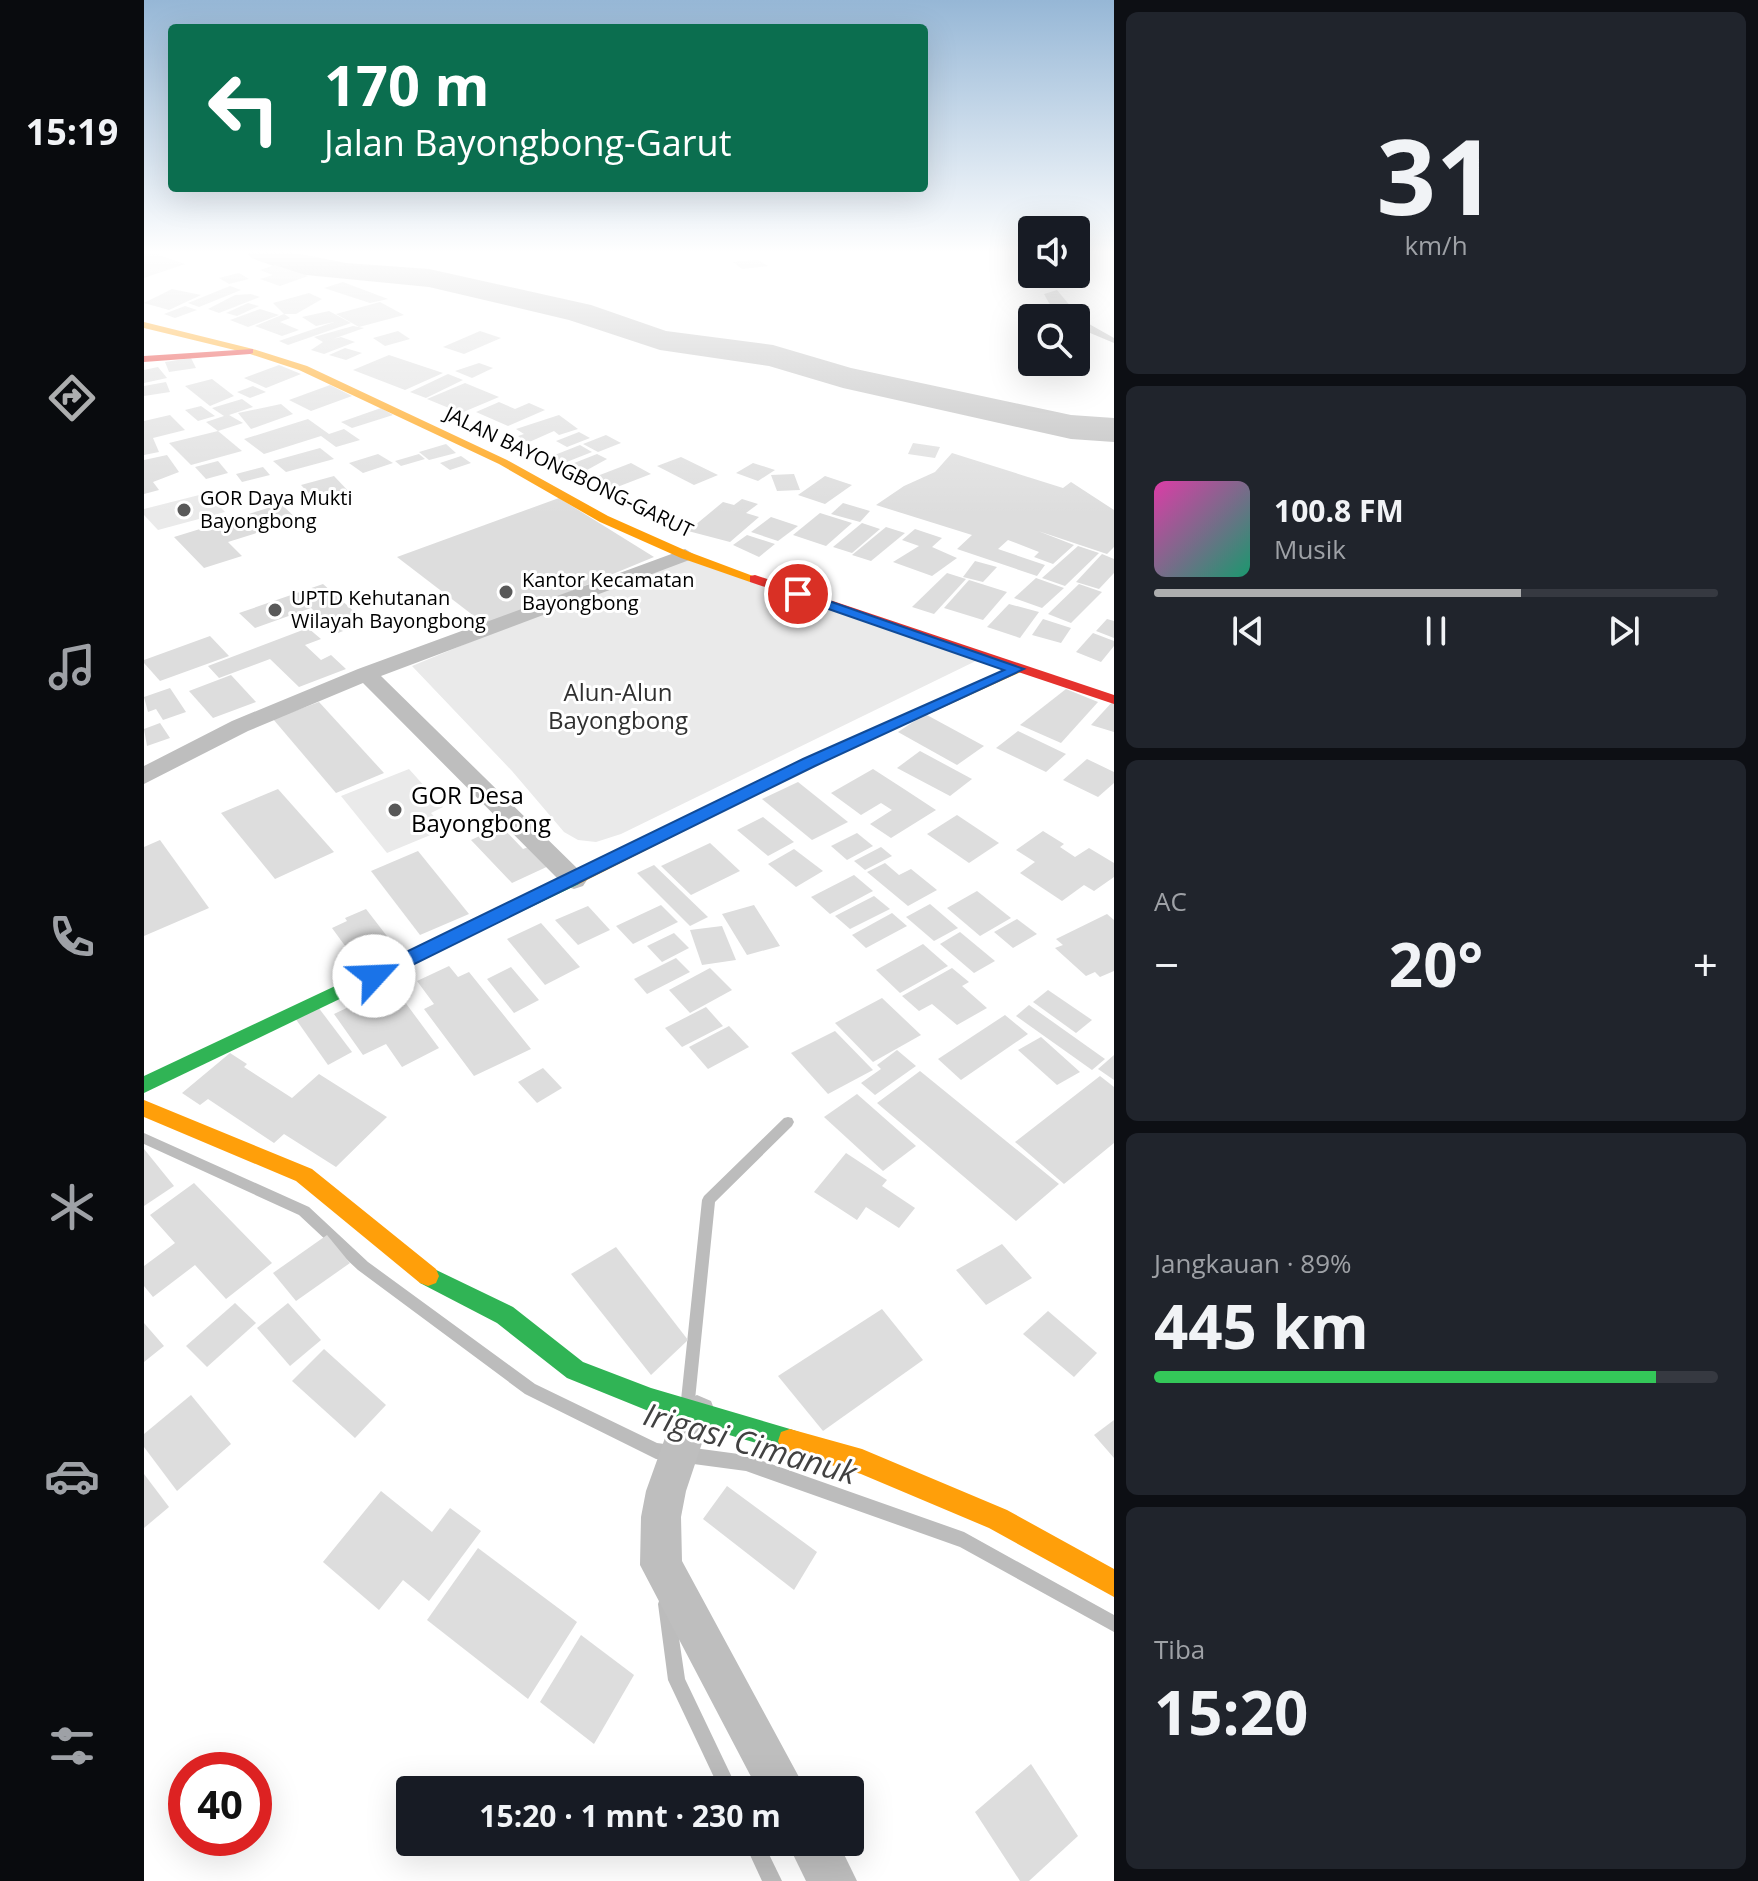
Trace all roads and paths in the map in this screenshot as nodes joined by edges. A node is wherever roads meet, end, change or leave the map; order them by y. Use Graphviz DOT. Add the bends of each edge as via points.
graph roads {
  1 [pos="204,340"];
  2 [pos="250,351"];
  3 [pos="144,359"];
  4 [pos="685,555"];
  5 [pos="1016,669"];
  6 [pos="366,674"];
  7 [pos="1114,700"];
  8 [pos="144,776"];
  9 [pos="574,880"];
  10 [pos="144,1085"];
  11 [pos="144,1108"];
  12 [pos="692,1416"];
  13 [pos="1114,1584"];
  14 [pos="775,1776"];
  15 [pos="819,1856"];
  16 [pos="833,1881"];
  1 -- 2 [label="street, JALAN BAYONGBONG-GARUT"];
  2 -- 3 [label="street"];
  2 -- 4 [label="street, JALAN BAYONGBONG-GARUT" via="303,368"];
  4 -- 5 [label="street, JALAN BAYONGBONG-GARUT"];
  4 -- 6 [label="street"];
  5 -- 7 [label="street, JALAN BAYONGBONG-GARUT"];
  5 -- 9 [label="street" via="809,763"];
  6 -- 8 [label="street" via="240,726"];
  6 -- 9 [label="street"];
  9 -- 10 [label="street"];
  11 -- 12 [label="street" via="304,1175 431,1278 505,1315 575,1370"];
  12 -- 13 [label="street" via="862,1462 998,1519"];
  12 -- 14 [label="street" via="672,1467 661,1517 661,1565"];
  15 -- 16 [label="street"];
}
